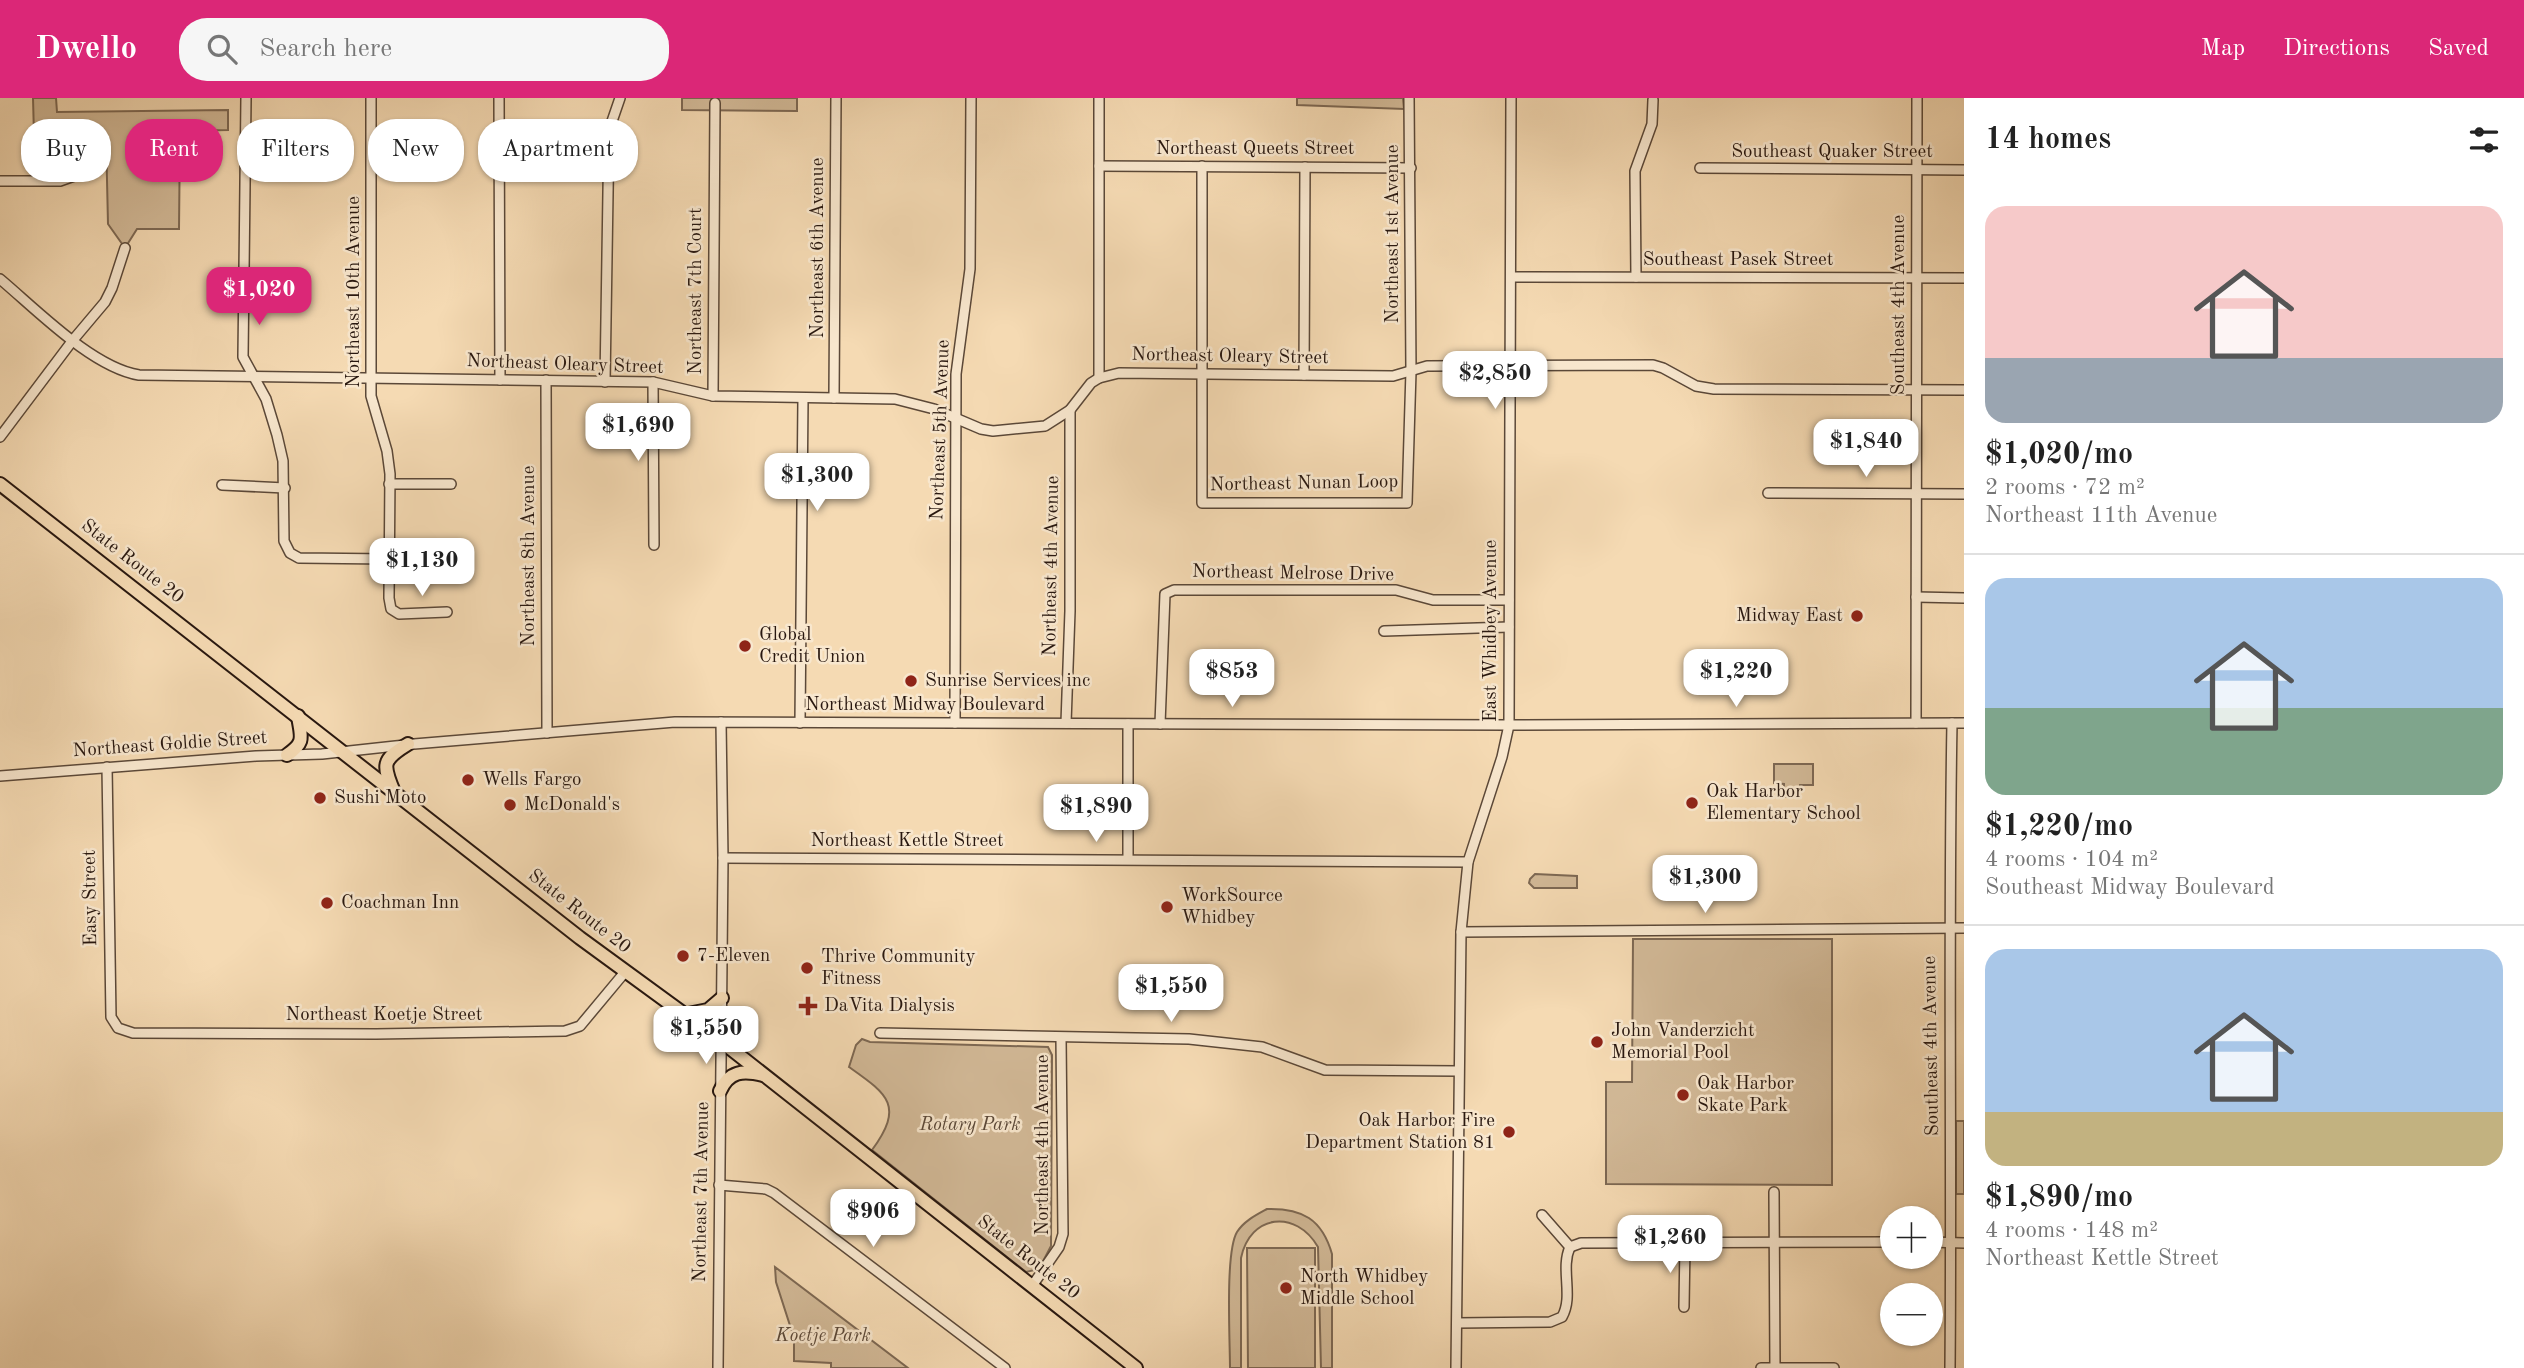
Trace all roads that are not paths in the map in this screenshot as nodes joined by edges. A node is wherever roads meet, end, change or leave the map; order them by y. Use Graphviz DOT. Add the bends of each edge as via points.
graph roads {
  1 [pos="246,98"];
  2 [pos="371,98"];
  3 [pos="499,98"];
  4 [pos="620,98"];
  5 [pos="836,98"];
  6 [pos="971,98"];
  7 [pos="1099,98"];
  8 [pos="1409,98"];
  9 [pos="1511,98"];
  10 [pos="1917,98"];
  11 [pos="1653,100"];
  12 [pos="715,103"];
  13 [pos="1098,166"];
  14 [pos="1202,166"];
  15 [pos="1305,167"];
  16 [pos="1411,167"];
  17 [pos="1700,168"];
  18 [pos="1916,170"];
  19 [pos="1964,170"];
  20 [pos="0,181"];
  21 [pos="21,181"];
  22 [pos="125,248"];
  23 [pos="1511,277"];
  24 [pos="1636,278"];
  25 [pos="1916,278"];
  26 [pos="1964,278"];
  27 [pos="0,279"];
  28 [pos="72,340"];
  29 [pos="1510,365"];
  30 [pos="1411,371"];
  31 [pos="1201,374"];
  32 [pos="1304,375"];
  33 [pos="252,376"];
  34 [pos="371,378"];
  35 [pos="1099,378"];
  36 [pos="500,380"];
  37 [pos="546,380"];
  38 [pos="605,382"];
  39 [pos="653,382"];
  40 [pos="1916,390"];
  41 [pos="1964,390"];
  42 [pos="713,396"];
  43 [pos="803,398"];
  44 [pos="834,398"];
  45 [pos="1070,410"];
  46 [pos="955,420"];
  47 [pos="0,437"];
  48 [pos="0,484"];
  49 [pos="389,484"];
  50 [pos="452,484"];
  51 [pos="222,485"];
  52 [pos="285,488"];
  53 [pos="1768,493"];
  54 [pos="1916,494"];
  55 [pos="1964,494"];
  56 [pos="654,545"];
  57 [pos="389,559"];
  58 [pos="1916,597"];
  59 [pos="1964,598"];
  60 [pos="1509,600"];
  61 [pos="447,612"];
  62 [pos="1509,627"];
  63 [pos="1384,631"];
  64 [pos="298,716"];
  65 [pos="721,722"];
  66 [pos="800,723"];
  67 [pos="955,723"];
  68 [pos="1066,723"];
  69 [pos="1916,723"];
  70 [pos="1952,723"];
  71 [pos="1964,723"];
  72 [pos="1128,724"];
  73 [pos="1160,724"];
  74 [pos="1509,725"];
  75 [pos="547,733"];
  76 [pos="408,744"];
  77 [pos="342,751"];
  78 [pos="287,755"];
  79 [pos="107,767"];
  80 [pos="0,776"];
  81 [pos="394,792"];
  82 [pos="723,858"];
  83 [pos="1128,859"];
  84 [pos="1468,862"];
  85 [pos="1948,928"];
  86 [pos="1964,928"];
  87 [pos="1461,932"];
  88 [pos="625,972"];
  89 [pos="722,998"];
  90 [pos="683,1015"];
  91 [pos="118,1028"];
  92 [pos="880,1033"];
  93 [pos="1061,1038"];
  94 [pos="721,1041"];
  95 [pos="1458,1071"];
  96 [pos="765,1076"];
  97 [pos="720,1091"];
  98 [pos="719,1185"];
  99 [pos="1774,1192"];
  100 [pos="1542,1215"];
  101 [pos="1880,1242"];
  102 [pos="1943,1242"];
  103 [pos="1951,1242"];
  104 [pos="1964,1243"];
  105 [pos="1685,1244"];
  106 [pos="1775,1244"];
  107 [pos="1570,1247"];
  108 [pos="1032,1286"];
  109 [pos="1684,1307"];
  110 [pos="1457,1323"];
  111 [pos="718,1368"];
  112 [pos="1005,1368"];
  113 [pos="1136,1368"];
  114 [pos="1457,1368"];
  115 [pos="1761,1368"];
  116 [pos="1775,1368"];
  117 [pos="1834,1368"];
  118 [pos="1950,1368"];
  1 -- 33 [label="street" via="243,357"];
  2 -- 34 [label="street, Northeast 10th Avenue"];
  3 -- 36 [label="street"];
  4 -- 38 [label="street" via="609,130"];
  5 -- 44 [label="street, Northeast 6th Avenue"];
  6 -- 46 [label="street, Northeast 5th Avenue" via="970,269 956,374"];
  7 -- 13 [label="street"];
  8 -- 16 [label="street, Northeast 1st Avenue"];
  9 -- 23 [label="street, East Whidbey Avenue"];
  10 -- 18 [label="street, Southeast 4th Avenue"];
  11 -- 24 [label="street" via="1652,124 1635,171"];
  12 -- 42 [label="street, Northeast 7th Court"];
  13 -- 14 [label="street, Northeast Queets Street"];
  13 -- 35 [label="street"];
  14 -- 15 [label="street, Northeast Queets Street"];
  14 -- 31 [label="street"];
  15 -- 16 [label="street, Northeast Queets Street"];
  15 -- 32 [label="street"];
  16 -- 30 [label="street, Northeast 1st Avenue"];
  17 -- 18 [label="street, Southeast Quaker Street"];
  18 -- 19 [label="street, Southeast Quaker Street"];
  18 -- 25 [label="street, Southeast 4th Avenue"];
  20 -- 21 [label="street"];
  22 -- 28 [label="street" via="105,302"];
  23 -- 24 [label="street, Southeast Pasek Street"];
  23 -- 29 [label="street, East Whidbey Avenue"];
  24 -- 25 [label="street, Southeast Pasek Street"];
  25 -- 26 [label="street, Southeast Pasek Street"];
  25 -- 40 [label="street, Southeast 4th Avenue"];
  27 -- 28 [label="street, Northeast Oleary Street"];
  28 -- 33 [label="street, Northeast Oleary Street" via="123,372"];
  28 -- 47 [label="street"];
  29 -- 30 [label="street, Northeast Oleary Street" via="1427,366"];
  29 -- 40 [label="street, Northeast Oleary Street" via="1653,365 1696,386 1714,389"];
  29 -- 60 [label="street, East Whidbey Avenue"];
  30 -- 31 [label="street, Northeast Nunan Loop" via="1407,503 1202,503"];
  30 -- 32 [label="street, Northeast Oleary Street" via="1394,376"];
  31 -- 32 [label="street, Northeast Oleary Street"];
  31 -- 35 [label="street, Northeast Oleary Street" via="1119,373"];
  33 -- 34 [label="street, Northeast Oleary Street"];
  33 -- 52 [label="street" via="266,399 277,435"];
  34 -- 36 [label="street, Northeast Oleary Street"];
  34 -- 49 [label="street, Northeast 10th Avenue" via="374,411 387,451"];
  35 -- 45 [label="street, Northeast Oleary Street"];
  36 -- 37 [label="street, Northeast Oleary Street"];
  37 -- 38 [label="street, Northeast Oleary Street"];
  37 -- 75 [label="street, Northeast 8th Avenue"];
  38 -- 39 [label="street, Northeast Oleary Street"];
  39 -- 42 [label="street, Northeast Oleary Street"];
  39 -- 56 [label="street"];
  40 -- 41 [label="street, Northeast Oleary Street"];
  40 -- 54 [label="street, Southeast 4th Avenue"];
  42 -- 43 [label="street, Northeast Oleary Street"];
  43 -- 44 [label="street, Northeast Oleary Street"];
  43 -- 66 [label="street"];
  44 -- 46 [label="street, Northeast Oleary Street" via="895,399"];
  45 -- 46 [label="street, Northeast Oleary Street" via="1034,429 981,429"];
  45 -- 68 [label="street, Northeast 4th Avenue"];
  46 -- 67 [label="street, Northeast 5th Avenue"];
  48 -- 64 [label="main road, State Route 20"];
  49 -- 50 [label="street"];
  49 -- 57 [label="street, Northeast 10th Avenue"];
  51 -- 52 [label="street"];
  52 -- 57 [label="street" via="284,541 290,553 299,558"];
  53 -- 54 [label="street"];
  54 -- 55 [label="street"];
  54 -- 58 [label="street, Southeast 4th Avenue"];
  57 -- 61 [label="street, Northeast 10th Avenue" via="391,608 399,614"];
  58 -- 59 [label="street"];
  58 -- 69 [label="street, Southeast 4th Avenue"];
  60 -- 62 [label="street, East Whidbey Avenue"];
  60 -- 73 [label="street, Northeast Melrose Drive" via="1433,600 1396,590 1174,590 1165,594"];
  62 -- 63 [label="street"];
  62 -- 74 [label="street, East Whidbey Avenue"];
  64 -- 77 [label="main road, State Route 20"];
  64 -- 78 [label="main road" via="301,742"];
  65 -- 66 [label="street, Northeast Midway Boulevard"];
  65 -- 75 [label="street, Northeast Midway Boulevard"];
  65 -- 82 [label="street, Northeast 7th Avenue"];
  66 -- 67 [label="street, Northeast Midway Boulevard"];
  67 -- 68 [label="street, Northeast Midway Boulevard"];
  68 -- 72 [label="street, Northeast Midway Boulevard"];
  69 -- 70 [label="street, Northeast Midway Boulevard"];
  69 -- 74 [label="street, Northeast Midway Boulevard"];
  70 -- 71 [label="street, Northeast Midway Boulevard"];
  70 -- 85 [label="street, Southeast 4th Avenue"];
  72 -- 73 [label="street, Northeast Midway Boulevard"];
  72 -- 83 [label="street"];
  73 -- 74 [label="street, Northeast Midway Boulevard"];
  74 -- 84 [label="street, East Whidbey Avenue"];
  75 -- 76 [label="street, Northeast Midway Boulevard"];
  76 -- 77 [label="street, Northeast Midway Boulevard"];
  76 -- 81 [label="main road" via="385,764"];
  77 -- 78 [label="street, Northeast Goldie Street"];
  77 -- 81 [label="main road, State Route 20"];
  78 -- 79 [label="street, Northeast Goldie Street"];
  79 -- 80 [label="street, Northeast Goldie Street"];
  79 -- 91 [label="street, Easy Street" via="111,1017"];
  81 -- 88 [label="main road, State Route 20"];
  82 -- 83 [label="street, Northeast Kettle Street"];
  82 -- 89 [label="street, Northeast 7th Avenue"];
  83 -- 84 [label="street, Northeast Kettle Street"];
  84 -- 87 [label="street, East Whidbey Avenue"];
  85 -- 86 [label="street"];
  85 -- 87 [label="street"];
  85 -- 103 [label="street, Southeast 4th Avenue"];
  87 -- 95 [label="street, East Whidbey Avenue"];
  88 -- 90 [label="main road, State Route 20"];
  88 -- 91 [label="street, Northeast Koetje Street" via="580,1026 565,1031 376,1034 133,1032"];
  89 -- 90 [label="main road" via="708,1010"];
  89 -- 94 [label="street, Northeast 7th Avenue"];
  90 -- 94 [label="main road, State Route 20"];
  92 -- 93 [label="street"];
  93 -- 95 [label="street" via="1224,1042 1262,1047 1325,1070"];
  93 -- 108 [label="street, Northeast 4th Avenue" via="1063,1234 1059,1248"];
  94 -- 96 [label="main road, State Route 20"];
  94 -- 97 [label="street, Northeast 7th Avenue"];
  95 -- 110 [label="street, East Whidbey Avenue"];
  96 -- 97 [label="main road" via="735,1073"];
  96 -- 108 [label="main road, State Route 20"];
  97 -- 98 [label="street, Northeast 7th Avenue"];
  98 -- 111 [label="street, Northeast 7th Avenue"];
  98 -- 112 [label="street" via="774,1193"];
  99 -- 106 [label="street"];
  100 -- 107 [label="street"];
  101 -- 106 [label="street"];
  102 -- 103 [label="street"];
  103 -- 104 [label="street"];
  103 -- 118 [label="street, Southeast 4th Avenue"];
  105 -- 106 [label="street"];
  105 -- 107 [label="street" via="1581,1243"];
  105 -- 109 [label="street"];
  106 -- 116 [label="street"];
  107 -- 110 [label="street" via="1567,1305 1562,1317 1550,1322"];
  108 -- 113 [label="main road, State Route 20"];
  110 -- 114 [label="street, East Whidbey Avenue"];
  115 -- 116 [label="street"];
  116 -- 117 [label="street"];
}
